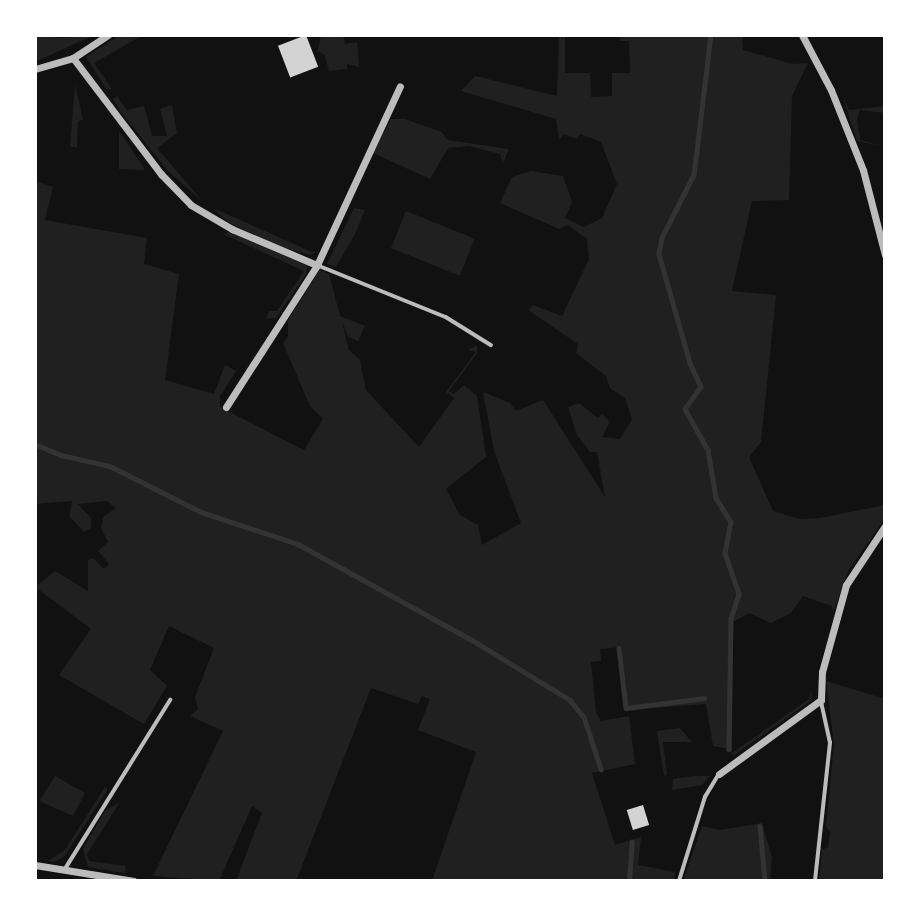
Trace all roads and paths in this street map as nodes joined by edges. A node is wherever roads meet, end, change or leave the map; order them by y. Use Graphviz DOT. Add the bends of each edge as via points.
graph roads {
  1 [pos="108,35"];
  2 [pos="802,35"];
  3 [pos="73,58"];
  4 [pos="35,69"];
  5 [pos="400,86"];
  6 [pos="885,255"];
  7 [pos="317,265"];
  8 [pos="491,345"];
  9 [pos="226,407"];
  10 [pos="885,526"];
  11 [pos="170,700"];
  12 [pos="821,700"];
  13 [pos="719,774"];
  14 [pos="35,865"];
  15 [pos="64,871"];
  16 [pos="134,881"];
  17 [pos="679,881"];
  18 [pos="815,881"];
  1 -- 3 [label="street"];
  2 -- 6 [label="street" via="831,90 863,170"];
  3 -- 4 [label="street"];
  3 -- 7 [label="street" via="161,174 191,205 232,229"];
  5 -- 7 [label="street"];
  7 -- 8 [label="lane" via="446,317"];
  7 -- 9 [label="street"];
  10 -- 12 [label="street" via="846,585 822,672"];
  11 -- 15 [label="lane"];
  12 -- 13 [label="street"];
  12 -- 18 [label="lane" via="830,743"];
  13 -- 17 [label="lane" via="705,797"];
  14 -- 15 [label="street"];
  15 -- 16 [label="street"];
}
